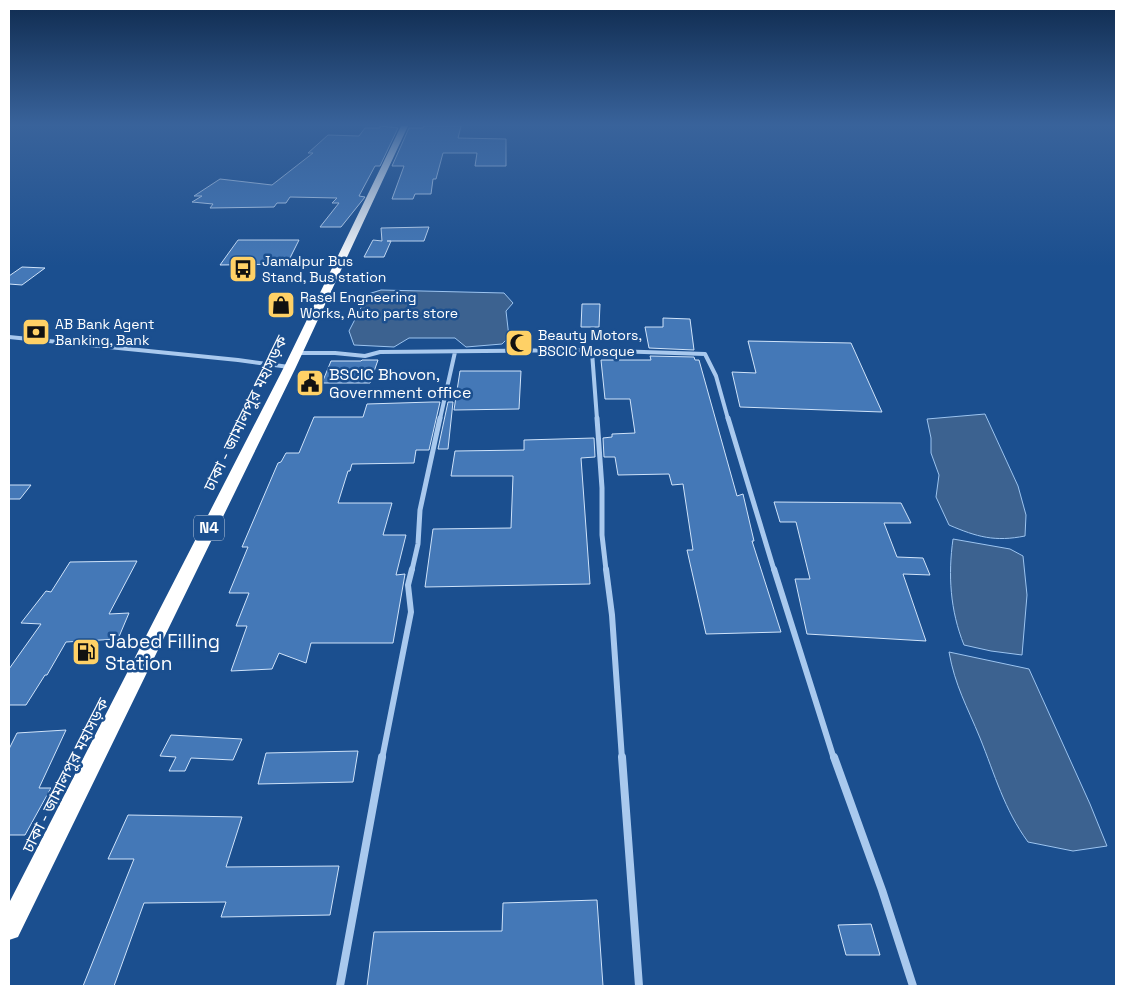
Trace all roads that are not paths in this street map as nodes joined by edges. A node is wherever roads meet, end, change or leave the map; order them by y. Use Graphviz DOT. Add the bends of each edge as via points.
graph roads {
  1 [pos="383,172"];
  2 [pos="9,337"];
  3 [pos="455,352"];
  4 [pos="592,352"];
  5 [pos="293,360"];
  6 [pos="9,928"];
  7 [pos="340,986"];
  8 [pos="640,986"];
  9 [pos="913,986"];
  1 -- 5 [label="highway, ঢাকা - জামালপুর মহাসড়ক / N4"];
  2 -- 5 [label="street" via="238,360"];
  3 -- 4 [label="street"];
  3 -- 5 [label="street" via="380,352 357,356 341,353"];
  3 -- 7 [label="street" via="420,510 418,544 408,585 411,612"];
  4 -- 8 [label="street" via="602,488 602,535 612,615"];
  4 -- 9 [label="street" via="705,354 716,376 833,755"];
  5 -- 6 [label="highway, ঢাকা - জামালপুর মহাসড়ক / N4"];
}
